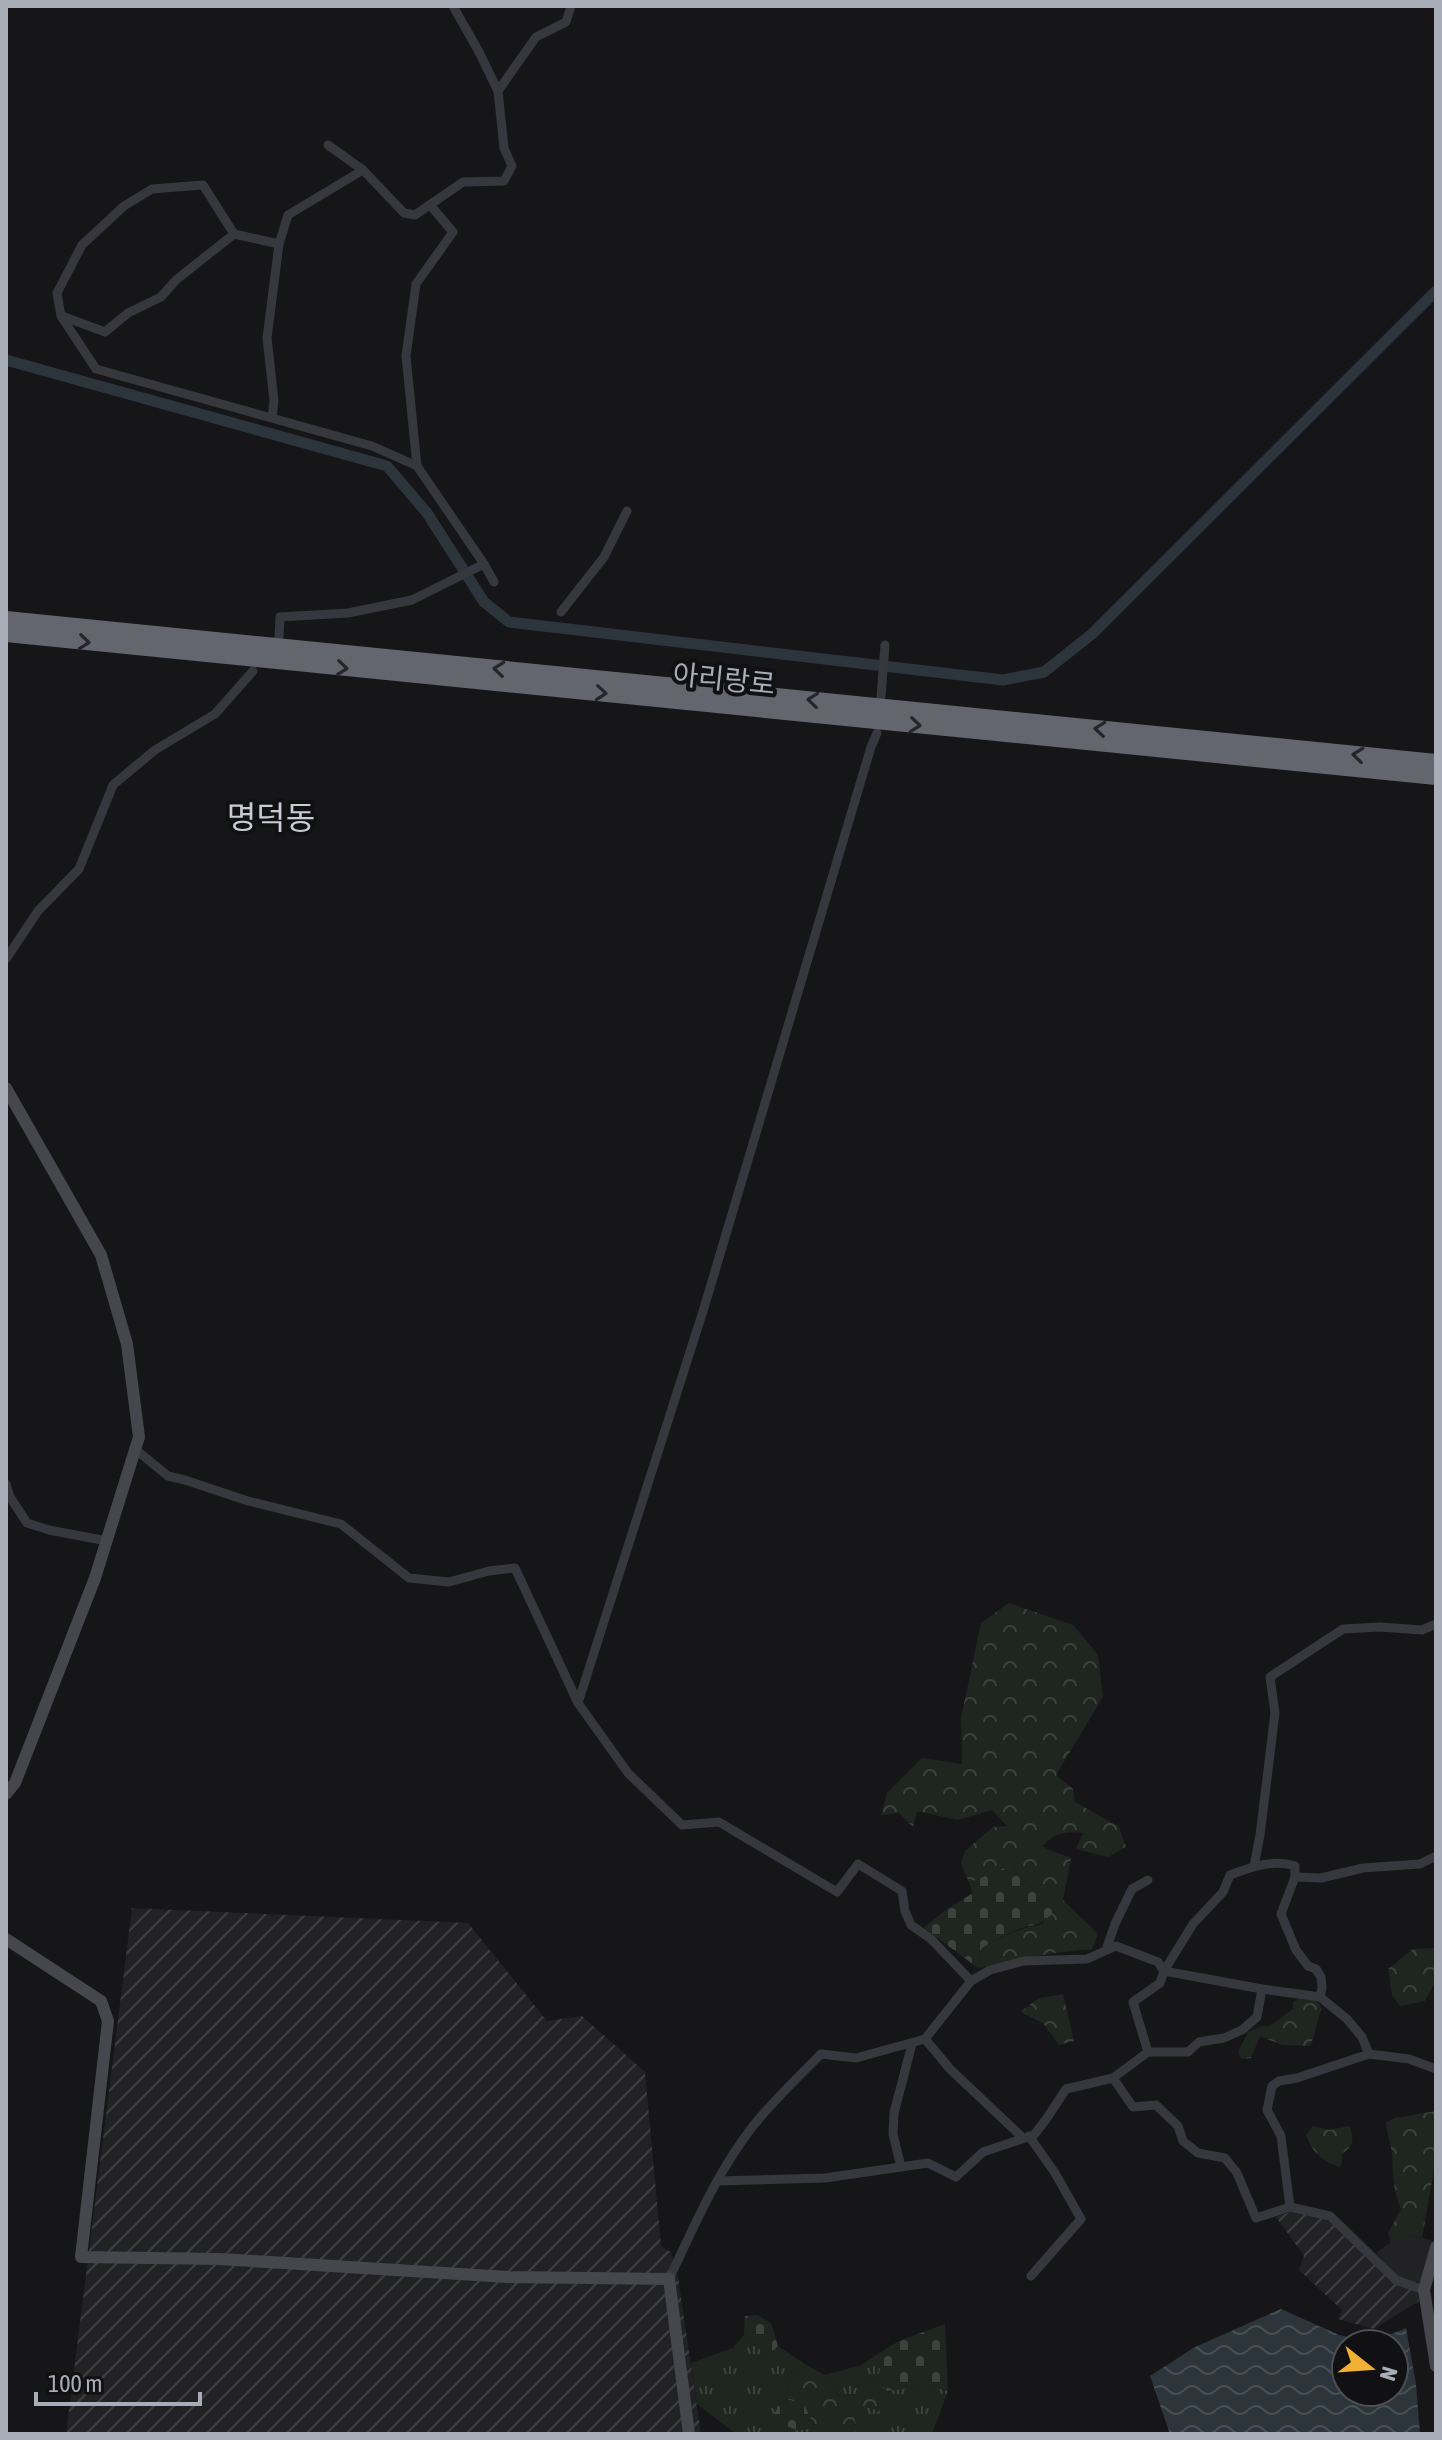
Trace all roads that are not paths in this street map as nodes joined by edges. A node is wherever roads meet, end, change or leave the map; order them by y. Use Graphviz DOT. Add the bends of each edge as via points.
graph roads {
  1 [pos="453,6"];
  2 [pos="571,6"];
  3 [pos="498,91"];
  4 [pos="328,145"];
  5 [pos="363,170"];
  6 [pos="430,205"];
  7 [pos="234,234"];
  8 [pos="279,244"];
  9 [pos="61,316"];
  10 [pos="272,418"];
  11 [pos="417,466"];
  12 [pos="627,511"];
  13 [pos="480,566"];
  14 [pos="494,582"];
  15 [pos="561,612"];
  16 [pos="6,619"];
  17 [pos="6,634"];
  18 [pos="279,637"];
  19 [pos="885,648"];
  20 [pos="253,671"];
  21 [pos="881,697"];
  22 [pos="877,733"];
  23 [pos="1436,762"];
  24 [pos="1436,777"];
  25 [pos="6,959"];
  26 [pos="6,1088"];
  27 [pos="135,1449"];
  28 [pos="6,1484"];
  29 [pos="107,1541"];
  30 [pos="1436,1624"];
  31 [pos="578,1703"];
  32 [pos="6,1794"];
  33 [pos="1436,1856"];
  34 [pos="1254,1866"];
  35 [pos="1295,1877"];
  36 [pos="1148,1880"];
  37 [pos="6,1939"];
  38 [pos="1106,1950"];
  39 [pos="1164,1971"];
  40 [pos="971,1981"];
  41 [pos="1262,1989"];
  42 [pos="1320,1997"];
  43 [pos="925,2039"];
  44 [pos="912,2044"];
  45 [pos="1148,2052"];
  46 [pos="1369,2054"];
  47 [pos="1436,2069"];
  48 [pos="1113,2078"];
  49 [pos="1026,2137"];
  50 [pos="901,2167"];
  51 [pos="717,2181"];
  52 [pos="1290,2207"];
  53 [pos="1436,2247"];
  54 [pos="1031,2276"];
  55 [pos="669,2279"];
  56 [pos="1424,2290"];
  57 [pos="1436,2366"];
  58 [pos="689,2434"];
  1 -- 3 [label="street"];
  2 -- 3 [label="street" via="566,22 536,37"];
  3 -- 6 [label="street" via="504,148 512,166 504,181 463,182"];
  4 -- 5 [label="street"];
  5 -- 6 [label="street" via="404,213 415,215"];
  5 -- 8 [label="street" via="288,215"];
  6 -- 11 [label="street" via="453,232 416,284 406,356"];
  7 -- 8 [label="street"];
  7 -- 9 [label="street" via="161,297 105,332"];
  7 -- 9 [label="street" via="203,185 152,189 124,206 82,245 57,293"];
  8 -- 10 [label="street" via="267,338"];
  9 -- 10 [label="street" via="96,369"];
  10 -- 11 [label="street" via="372,446"];
  11 -- 13 [label="street"];
  12 -- 15 [label="street" via="604,557"];
  13 -- 14 [label="street"];
  13 -- 18 [label="street" via="412,600 348,613 280,617"];
  23 -- 16 [label="highway, 아리랑로, one-way"];
  17 -- 24 [label="highway, 아리랑로, one-way"];
  19 -- 21 [label="street"];
  20 -- 25 [label="street" via="215,714 155,750 113,785 79,869 38,911"];
  22 -- 31 [label="street" via="704,1308"];
  26 -- 27 [label="street" via="101,1255 127,1344 139,1437"];
  27 -- 29 [label="street"];
  27 -- 31 [label="street" via="168,1476 341,1524 409,1578 449,1582 515,1568"];
  28 -- 29 [label="street" via="27,1523"];
  29 -- 32 [label="street" via="15,1783"];
  30 -- 34 [label="street" via="1422,1630 1343,1629 1270,1677 1275,1713"];
  31 -- 40 [label="street" via="628,1773 682,1825 719,1822 837,1892 858,1864 902,1891 911,1925"];
  33 -- 35 [label="street" via="1420,1864"];
  34 -- 35 [label="street" via="1284,1862 1295,1866"];
  34 -- 39 [label="street" via="1230,1875"];
  35 -- 42 [label="street" via="1281,1914 1296,1950 1321,1977"];
  36 -- 38 [label="street" via="1132,1889"];
  37 -- 55 [label="street" via="101,2001 108,2021 81,2257 220,2259 508,2277"];
  38 -- 39 [label="street" via="1116,1946 1158,1962"];
  38 -- 40 [label="street" via="1087,1959 1024,1961"];
  39 -- 41 [label="street"];
  39 -- 45 [label="street" via="1160,1983 1133,2002"];
  40 -- 43 [label="street"];
  41 -- 42 [label="street"];
  41 -- 45 [label="street" via="1257,2017 1242,2030 1199,2042 1188,2052"];
  42 -- 46 [label="street" via="1347,2019"];
  43 -- 44 [label="street"];
  43 -- 49 [label="street" via="950,2069"];
  44 -- 50 [label="street" via="894,2113"];
  44 -- 51 [label="street" via="856,2058 821,2054 751,2128"];
  45 -- 48 [label="street"];
  46 -- 47 [label="street"];
  46 -- 52 [label="street" via="1272,2086 1267,2110 1281,2136"];
  48 -- 49 [label="street" via="1066,2089 1034,2135"];
  48 -- 52 [label="street" via="1133,2107 1156,2105 1198,2153 1225,2158 1256,2218"];
  49 -- 50 [label="street" via="983,2152 956,2177 928,2163"];
  49 -- 54 [label="street" via="1055,2173 1081,2219"];
  50 -- 51 [label="street" via="825,2178"];
  51 -- 55 [label="street"];
  52 -- 56 [label="street" via="1330,2216 1396,2280"];
  53 -- 56 [label="street"];
  55 -- 58 [label="street"];
  56 -- 57 [label="street"];
}
